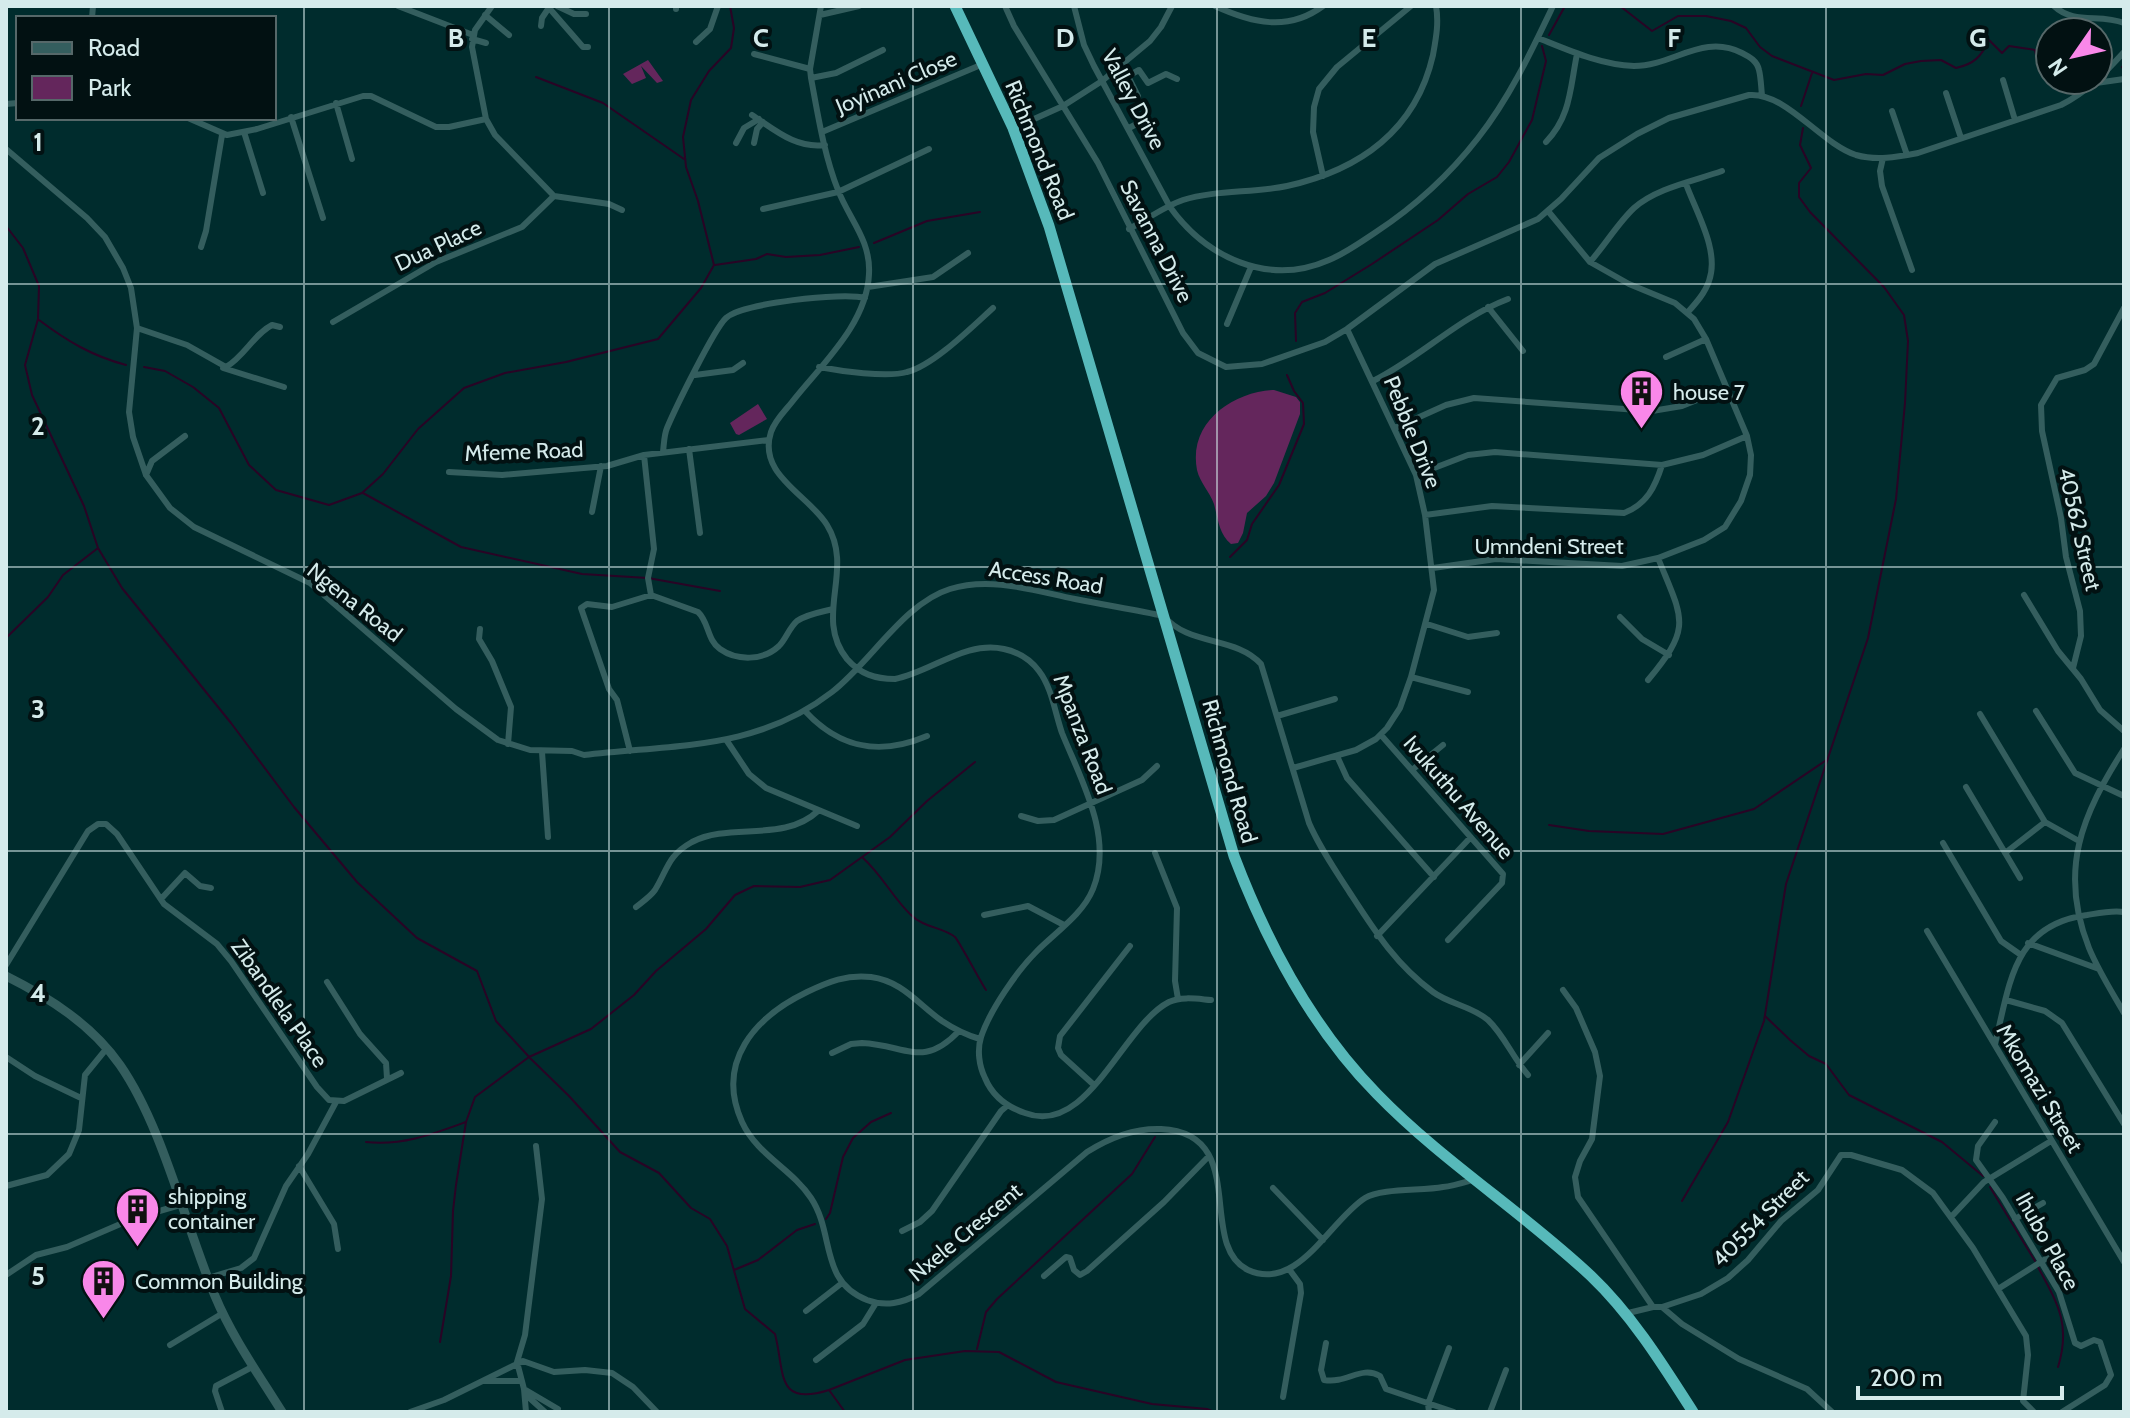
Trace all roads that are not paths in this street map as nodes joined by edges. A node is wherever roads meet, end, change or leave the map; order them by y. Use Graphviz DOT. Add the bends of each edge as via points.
graph roads {
  1 [pos="398,6"];
  2 [pos="492,6"];
  3 [pos="718,6"];
  4 [pos="821,6"];
  5 [pos="859,6"];
  6 [pos="955,6"];
  7 [pos="1005,6"];
  8 [pos="1074,6"];
  9 [pos="1172,6"];
  10 [pos="1215,6"];
  11 [pos="1236,6"];
  12 [pos="1323,6"];
  13 [pos="1411,6"];
  14 [pos="1436,6"];
  15 [pos="1553,6"];
  16 [pos="2054,6"];
  17 [pos="552,7"];
  18 [pos="1231,13"];
  19 [pos="586,14"];
  20 [pos="485,15"];
  21 [pos="820,15"];
  22 [pos="2124,23"];
  23 [pos="541,26"];
  24 [pos="509,35"];
  25 [pos="473,37"];
  26 [pos="1538,38"];
  27 [pos="696,42"];
  28 [pos="486,43"];
  29 [pos="588,47"];
  30 [pos="883,50"];
  31 [pos="754,54"];
  32 [pos="1577,54"];
  33 [pos="983,64"];
  34 [pos="810,69"];
  35 [pos="811,78"];
  36 [pos="1177,79"];
  37 [pos="2003,80"];
  38 [pos="1102,81"];
  39 [pos="1946,93"];
  40 [pos="1762,95"];
  41 [pos="1138,96"];
  42 [pos="2078,96"];
  43 [pos="336,103"];
  44 [pos="1063,106"];
  45 [pos="1892,111"];
  46 [pos="291,117"];
  47 [pos="486,119"];
  48 [pos="758,119"];
  49 [pos="192,120"];
  50 [pos="2015,120"];
  51 [pos="1013,128"];
  52 [pos="1129,128"];
  53 [pos="244,132"];
  54 [pos="822,132"];
  55 [pos="222,135"];
  56 [pos="1961,138"];
  57 [pos="1158,140"];
  58 [pos="1546,142"];
  59 [pos="736,143"];
  60 [pos="754,143"];
  61 [pos="825,145"];
  62 [pos="6,149"];
  63 [pos="929,149"];
  64 [pos="1907,155"];
  65 [pos="1883,158"];
  66 [pos="352,159"];
  67 [pos="1722,171"];
  68 [pos="1323,176"];
  69 [pos="1686,184"];
  70 [pos="838,192"];
  71 [pos="263,193"];
  72 [pos="554,196"];
  73 [pos="1170,207"];
  74 [pos="763,209"];
  75 [pos="622,210"];
  76 [pos="1548,211"];
  77 [pos="323,218"];
  78 [pos="1129,229"];
  79 [pos="201,247"];
  80 [pos="968,253"];
  81 [pos="1590,262"];
  82 [pos="1251,267"];
  83 [pos="1912,270"];
  84 [pos="868,287"];
  85 [pos="865,298"];
  86 [pos="1508,299"];
  87 [pos="1488,307"];
  88 [pos="993,308"];
  89 [pos="2124,308"];
  90 [pos="1688,312"];
  91 [pos="333,322"];
  92 [pos="1227,324"];
  93 [pos="280,327"];
  94 [pos="137,328"];
  95 [pos="1347,329"];
  96 [pos="1706,339"];
  97 [pos="1523,351"];
  98 [pos="1666,357"];
  99 [pos="743,363"];
  100 [pos="220,365"];
  101 [pos="819,367"];
  102 [pos="695,375"];
  103 [pos="1373,381"];
  104 [pos="284,387"];
  105 [pos="1727,388"];
  106 [pos="1395,428"];
  107 [pos="185,436"];
  108 [pos="1747,436"];
  109 [pos="769,440"];
  110 [pos="689,449"];
  111 [pos="663,452"];
  112 [pos="644,455"];
  113 [pos="1662,465"];
  114 [pos="601,466"];
  115 [pos="449,472"];
  116 [pos="146,475"];
  117 [pos="1416,475"];
  118 [pos="592,512"];
  119 [pos="1425,515"];
  120 [pos="700,533"];
  121 [pos="1658,558"];
  122 [pos="1433,568"];
  123 [pos="651,595"];
  124 [pos="2024,595"];
  125 [pos="833,609"];
  126 [pos="1164,616"];
  127 [pos="1620,617"];
  128 [pos="1427,624"];
  129 [pos="480,629"];
  130 [pos="1497,633"];
  131 [pos="1669,655"];
  132 [pos="2073,668"];
  133 [pos="857,670"];
  134 [pos="1411,677"];
  135 [pos="1648,680"];
  136 [pos="1468,692"];
  137 [pos="1335,699"];
  138 [pos="805,711"];
  139 [pos="2036,711"];
  140 [pos="1980,714"];
  141 [pos="1277,716"];
  142 [pos="2124,731"];
  143 [pos="1381,735"];
  144 [pos="927,736"];
  145 [pos="727,741"];
  146 [pos="508,744"];
  147 [pos="1443,745"];
  148 [pos="2124,749"];
  149 [pos="630,751"];
  150 [pos="542,752"];
  151 [pos="1337,756"];
  152 [pos="1157,766"];
  153 [pos="1293,768"];
  154 [pos="1412,770"];
  155 [pos="2102,785"];
  156 [pos="1966,787"];
  157 [pos="2124,796"];
  158 [pos="1091,803"];
  159 [pos="818,811"];
  160 [pos="1021,816"];
  161 [pos="2045,822"];
  162 [pos="857,826"];
  163 [pos="548,837"];
  164 [pos="1470,838"];
  165 [pos="2079,841"];
  166 [pos="1943,843"];
  167 [pos="1155,853"];
  168 [pos="2005,853"];
  169 [pos="1434,877"];
  170 [pos="2020,878"];
  171 [pos="211,888"];
  172 [pos="161,899"];
  173 [pos="636,907"];
  174 [pos="2124,912"];
  175 [pos="984,915"];
  176 [pos="2079,916"];
  177 [pos="1064,925"];
  178 [pos="1927,931"];
  179 [pos="1377,936"];
  180 [pos="1448,940"];
  181 [pos="2028,943"];
  182 [pos="1130,946"];
  183 [pos="2021,955"];
  184 [pos="6,965"];
  185 [pos="2099,969"];
  186 [pos="6,976"];
  187 [pos="327,982"];
  188 [pos="1563,990"];
  189 [pos="1178,999"];
  190 [pos="1211,1000"];
  191 [pos="2006,1000"];
  192 [pos="2124,1013"];
  193 [pos="959,1031"];
  194 [pos="1548,1033"];
  195 [pos="980,1039"];
  196 [pos="1995,1044"];
  197 [pos="107,1048"];
  198 [pos="832,1053"];
  199 [pos="6,1057"];
  200 [pos="1519,1065"];
  201 [pos="401,1073"];
  202 [pos="1528,1075"];
  203 [pos="387,1078"];
  204 [pos="1094,1085"];
  205 [pos="81,1098"];
  206 [pos="336,1102"];
  207 [pos="1008,1105"];
  208 [pos="1995,1122"];
  209 [pos="2124,1124"];
  210 [pos="2051,1141"];
  211 [pos="536,1146"];
  212 [pos="1209,1156"];
  213 [pos="299,1166"];
  214 [pos="1990,1178"];
  215 [pos="1476,1179"];
  216 [pos="6,1186"];
  217 [pos="1273,1188"];
  218 [pos="2043,1203"];
  219 [pos="180,1205"];
  220 [pos="1952,1216"];
  221 [pos="2015,1219"];
  222 [pos="902,1231"];
  223 [pos="1323,1240"];
  224 [pos="338,1249"];
  225 [pos="2055,1253"];
  226 [pos="2040,1262"];
  227 [pos="2124,1262"];
  228 [pos="1289,1269"];
  229 [pos="6,1275"];
  230 [pos="1044,1276"];
  231 [pos="208,1278"];
  232 [pos="842,1283"];
  233 [pos="1998,1289"];
  234 [pos="876,1303"];
  235 [pos="1653,1307"];
  236 [pos="1662,1307"];
  237 [pos="806,1311"];
  238 [pos="223,1313"];
  239 [pos="1624,1314"];
  240 [pos="1326,1343"];
  241 [pos="170,1345"];
  242 [pos="1449,1348"];
  243 [pos="816,1360"];
  244 [pos="517,1362"];
  245 [pos="254,1366"];
  246 [pos="1506,1370"];
  247 [pos="483,1381"];
  248 [pos="521,1381"];
  249 [pos="524,1392"];
  250 [pos="1283,1397"];
  251 [pos="1428,1404"];
  252 [pos="558,1409"];
  253 [pos="222,1412"];
  254 [pos="282,1412"];
  255 [pos="410,1412"];
  256 [pos="526,1412"];
  257 [pos="545,1412"];
  258 [pos="657,1412"];
  259 [pos="1429,1412"];
  260 [pos="1454,1412"];
  261 [pos="1490,1412"];
  262 [pos="1693,1412"];
  263 [pos="1832,1412"];
  264 [pos="2034,1412"];
  265 [pos="2062,1412"];
  1 -- 25 [label="street"];
  2 -- 20 [label="street"];
  3 -- 27 [label="street" via="710,29"];
  4 -- 21 [label="street"];
  5 -- 21 [label="street"];
  6 -- 33 [label="highway, Richmond Road"];
  7 -- 44 [label="street, Savanna Drive"];
  8 -- 38 [label="street, Valley Drive" via="1084,45"];
  9 -- 38 [label="street" via="1150,41"];
  10 -- 18 [label="street"];
  11 -- 18 [label="street"];
  12 -- 18 [label="street" via="1277,24"];
  13 -- 68 [label="street" via="1337,67 1319,89 1313,132"];
  14 -- 68 [label="street" via="1436,40 1417,104 1373,148"];
  15 -- 26 [label="street"];
  16 -- 22 [label="street" via="2071,17"];
  17 -- 19 [label="street"];
  17 -- 23 [label="street"];
  17 -- 29 [label="street"];
  20 -- 24 [label="street"];
  20 -- 25 [label="street"];
  21 -- 34 [label="street"];
  25 -- 28 [label="street"];
  25 -- 47 [label="street"];
  26 -- 32 [label="street"];
  26 -- 82 [label="street" via="1478,138 1416,203 1326,262 1277,270"];
  30 -- 35 [label="street" via="836,73"];
  31 -- 34 [label="street"];
  32 -- 40 [label="street" via="1642,65 1693,49 1724,46 1754,60"];
  32 -- 58 [label="street" via="1565,116"];
  33 -- 51 [label="highway, Richmond Road"];
  33 -- 54 [label="street, Joyinani Close"];
  34 -- 35 [label="street"];
  35 -- 54 [label="street"];
  36 -- 41 [label="street" via="1166,74 1148,83 1139,70 1128,76"];
  37 -- 50 [label="street"];
  38 -- 44 [label="street"];
  38 -- 52 [label="street, Valley Drive"];
  39 -- 56 [label="street"];
  40 -- 65 [label="street" via="1839,147"];
  40 -- 76 [label="street, Savanna Drive" via="1705,106 1637,134 1599,158"];
  42 -- 50 [label="street"];
  43 -- 46 [label="street"];
  43 -- 47 [label="street" via="371,96 441,128"];
  43 -- 66 [label="street"];
  44 -- 51 [label="street"];
  44 -- 78 [label="street, Savanna Drive"];
  45 -- 64 [label="street"];
  46 -- 53 [label="street"];
  46 -- 77 [label="street"];
  47 -- 72 [label="street" via="502,144"];
  48 -- 59 [label="street" via="744,128"];
  48 -- 60 [label="street"];
  48 -- 61 [label="street" via="803,145"];
  49 -- 55 [label="street"];
  50 -- 56 [label="street"];
  51 -- 126 [label="highway, Richmond Road" via="1069,287"];
  52 -- 57 [label="street" via="1146,119"];
  52 -- 73 [label="street, Valley Drive"];
  53 -- 55 [label="street"];
  53 -- 71 [label="street"];
  54 -- 61 [label="street"];
  55 -- 79 [label="street"];
  56 -- 64 [label="street"];
  61 -- 70 [label="street"];
  62 -- 94 [label="street, Ngena Road" via="105,237 130,284"];
  63 -- 70 [label="street"];
  64 -- 65 [label="street"];
  65 -- 83 [label="street" via="1882,186"];
  67 -- 69 [label="street"];
  68 -- 73 [label="street" via="1274,189 1185,199"];
  69 -- 81 [label="street" via="1635,208"];
  69 -- 90 [label="street" via="1712,269 1703,294"];
  70 -- 74 [label="street"];
  70 -- 84 [label="street" via="866,249"];
  72 -- 75 [label="street"];
  72 -- 91 [label="street, Dua Place" via="522,227 436,262"];
  73 -- 78 [label="street"];
  73 -- 82 [label="street, Valley Drive" via="1210,248"];
  76 -- 81 [label="street, Umndeni Street"];
  76 -- 95 [label="street, Savanna Drive" via="1435,264"];
  78 -- 95 [label="street, Savanna Drive" via="1190,344 1219,365 1262,364"];
  80 -- 84 [label="street" via="933,277"];
  81 -- 90 [label="street, Umndeni Street"];
  82 -- 92 [label="street"];
  84 -- 85 [label="street"];
  85 -- 101 [label="street" via="848,331"];
  85 -- 102 [label="street" via="847,294 735,312 721,324"];
  86 -- 87 [label="street"];
  87 -- 97 [label="street"];
  87 -- 103 [label="street"];
  88 -- 101 [label="street" via="909,372"];
  89 -- 132 [label="street, 40562 Street" via="2094,364 2057,378 2041,411 2080,611 2081,636"];
  90 -- 96 [label="street, Umndeni Street"];
  93 -- 100 [label="street" via="266,328 232,363"];
  94 -- 100 [label="street" via="187,345"];
  94 -- 116 [label="street, Ngena Road" via="129,412"];
  95 -- 103 [label="street, Pebble Drive"];
  96 -- 98 [label="street"];
  96 -- 105 [label="street, Umndeni Street"];
  99 -- 102 [label="street" via="733,370"];
  100 -- 104 [label="street"];
  101 -- 109 [label="street" via="776,422"];
  102 -- 111 [label="street" via="666,430"];
  103 -- 106 [label="street, Pebble Drive"];
  105 -- 106 [label="street" via="1682,406 1652,411 1463,399"];
  105 -- 108 [label="street, Umndeni Street"];
  106 -- 117 [label="street, Pebble Drive"];
  107 -- 116 [label="street" via="155,459"];
  108 -- 113 [label="street" via="1695,458"];
  108 -- 121 [label="street, Umndeni Street" via="1751,465 1734,516 1715,534"];
  109 -- 110 [label="street, Mfeme Road"];
  109 -- 125 [label="street" via="777,472 831,532 839,571"];
  110 -- 111 [label="street, Mfeme Road"];
  110 -- 120 [label="street"];
  111 -- 112 [label="street, Mfeme Road"];
  112 -- 114 [label="street, Mfeme Road"];
  112 -- 123 [label="street" via="654,549 648,578"];
  113 -- 117 [label="street" via="1495,452 1468,455"];
  113 -- 119 [label="street" via="1647,497 1624,513 1492,506"];
  114 -- 115 [label="street, Mfeme Road" via="502,475"];
  114 -- 118 [label="street, Mfeme Road"];
  116 -- 146 [label="street, Ngena Road" via="170,508 194,527 310,583 456,709"];
  117 -- 119 [label="street, Pebble Drive"];
  119 -- 122 [label="street, Pebble Drive"];
  121 -- 122 [label="street, Umndeni Street" via="1622,566 1496,559"];
  121 -- 131 [label="street" via="1680,625"];
  122 -- 128 [label="street, Pebble Drive"];
  123 -- 125 [label="street" via="698,612 720,649 748,658 772,651 798,621"];
  123 -- 149 [label="street" via="612,607 582,606"];
  124 -- 132 [label="street"];
  125 -- 133 [label="street" via="836,642"];
  126 -- 133 [label="street, Access Road" via="1007,586 970,584 924,602"];
  126 -- 141 [label="street" via="1173,628 1255,658"];
  126 -- 215 [label="highway, Richmond Road" via="1234,856 1275,952 1323,1029 1377,1094"];
  127 -- 131 [label="street"];
  128 -- 130 [label="street" via="1468,637"];
  128 -- 134 [label="street, Pebble Drive"];
  129 -- 146 [label="street" via="479,639 511,707"];
  131 -- 135 [label="street"];
  132 -- 142 [label="street" via="2100,710"];
  133 -- 138 [label="street, Ngena Road"];
  133 -- 158 [label="street, Mpanza Road" via="895,679 984,647 1026,658 1048,689"];
  134 -- 136 [label="street"];
  134 -- 143 [label="street, Pebble Drive" via="1400,708"];
  137 -- 141 [label="street"];
  138 -- 144 [label="street" via="827,731 860,747 889,747"];
  138 -- 145 [label="street, Ngena Road"];
  139 -- 155 [label="street" via="2072,770"];
  140 -- 161 [label="street"];
  141 -- 153 [label="street"];
  143 -- 151 [label="street"];
  143 -- 154 [label="street, Ivukuthu Avenue"];
  145 -- 149 [label="street, Ngena Road"];
  145 -- 159 [label="street" via="755,780"];
  146 -- 150 [label="street, Ngena Road"];
  147 -- 154 [label="street"];
  148 -- 155 [label="street"];
  149 -- 150 [label="street, Ngena Road"];
  150 -- 163 [label="street"];
  151 -- 153 [label="street"];
  151 -- 169 [label="street" via="1347,778"];
  152 -- 158 [label="street" via="1142,780"];
  153 -- 179 [label="street" via="1318,843"];
  154 -- 164 [label="street, Ivukuthu Avenue"];
  155 -- 157 [label="street"];
  155 -- 165 [label="street"];
  156 -- 168 [label="street"];
  158 -- 160 [label="street" via="1054,820"];
  158 -- 177 [label="street, Mpanza Road" via="1099,871 1086,901"];
  159 -- 162 [label="street"];
  159 -- 173 [label="street" via="795,825 695,840 668,861 653,894"];
  161 -- 165 [label="street"];
  161 -- 168 [label="street"];
  164 -- 169 [label="street"];
  164 -- 180 [label="street, Ivukuthu Avenue" via="1503,874 1502,883"];
  165 -- 176 [label="street"];
  166 -- 183 [label="street" via="2001,941"];
  167 -- 189 [label="street" via="1177,908"];
  168 -- 170 [label="street"];
  169 -- 179 [label="street"];
  171 -- 172 [label="street" via="185,873"];
  172 -- 184 [label="street, Zibandlela Place" via="117,834 98,824 88,831"];
  172 -- 206 [label="street, Zibandlela Place" via="221,949 317,1087"];
  174 -- 176 [label="street"];
  175 -- 177 [label="street" via="1028,906"];
  176 -- 181 [label="street" via="2041,931"];
  176 -- 185 [label="street"];
  177 -- 195 [label="street, Mpanza Road" via="1022,969"];
  178 -- 196 [label="street, Mkomazi Street"];
  179 -- 200 [label="street" via="1431,991 1484,1017"];
  181 -- 183 [label="street"];
  181 -- 185 [label="street"];
  182 -- 204 [label="street" via="1060,1036 1061,1055"];
  183 -- 191 [label="street"];
  185 -- 192 [label="street"];
  186 -- 197 [label="street" via="63,1009"];
  187 -- 203 [label="street" via="386,1063"];
  188 -- 235 [label="street" via="1595,1052 1600,1076 1592,1139 1576,1169 1575,1188"];
  189 -- 190 [label="street"];
  189 -- 204 [label="street" via="1152,1015"];
  191 -- 196 [label="street"];
  191 -- 209 [label="street" via="2045,1011 2062,1023"];
  193 -- 195 [label="street"];
  193 -- 198 [label="street" via="928,1054 862,1043"];
  193 -- 232 [label="street" via="896,984 849,976 802,994 765,1017 742,1048 734,1075 737,1109 755,1143 816,1206"];
  194 -- 200 [label="street"];
  195 -- 207 [label="street" via="984,1076"];
  196 -- 210 [label="street, Mkomazi Street"];
  197 -- 205 [label="street" via="85,1075"];
  197 -- 219 [label="street" via="140,1102"];
  199 -- 205 [label="street"];
  200 -- 202 [label="street"];
  201 -- 203 [label="street"];
  203 -- 206 [label="street"];
  204 -- 207 [label="street" via="1060,1114 1035,1116"];
  205 -- 216 [label="street" via="79,1130 69,1154 47,1175"];
  206 -- 213 [label="street"];
  207 -- 222 [label="street" via="932,1211"];
  208 -- 214 [label="street, Ihubo Place" via="1975,1155"];
  210 -- 214 [label="street"];
  210 -- 227 [label="street, Mkomazi Street"];
  211 -- 244 [label="street" via="542,1199"];
  212 -- 228 [label="street" via="1219,1178 1229,1254 1259,1273"];
  212 -- 230 [label="street" via="1087,1271 1080,1275 1068,1257"];
  212 -- 234 [label="street, Nxele Crescent" via="1186,1135 1168,1129 1145,1129 1108,1140 919,1294 899,1303"];
  213 -- 224 [label="street" via="334,1224"];
  213 -- 231 [label="street" via="254,1258"];
  214 -- 220 [label="street"];
  214 -- 221 [label="street, Ihubo Place"];
  215 -- 223 [label="street" via="1366,1197"];
  215 -- 239 [label="highway, Richmond Road" via="1594,1279"];
  217 -- 223 [label="street"];
  218 -- 221 [label="street"];
  219 -- 229 [label="street" via="36,1255"];
  219 -- 231 [label="street"];
  220 -- 233 [label="street"];
  220 -- 236 [label="street, 40554 Street" via="1913,1176 1841,1155 1818,1190 1728,1278"];
  221 -- 226 [label="street, Ihubo Place"];
  223 -- 228 [label="street"];
  225 -- 226 [label="street"];
  226 -- 233 [label="street"];
  226 -- 265 [label="street, Ihubo Place" via="2059,1292 2075,1343 2100,1342 2111,1379"];
  228 -- 250 [label="street" via="1301,1293"];
  231 -- 238 [label="street"];
  232 -- 234 [label="street"];
  232 -- 237 [label="street"];
  233 -- 264 [label="street" via="2028,1345 2023,1401"];
  234 -- 243 [label="street" via="863,1324"];
  235 -- 236 [label="street"];
  235 -- 239 [label="street"];
  236 -- 263 [label="street" via="1739,1359 1794,1381"];
  238 -- 241 [label="street"];
  238 -- 245 [label="street"];
  239 -- 262 [label="highway, Richmond Road"];
  240 -- 251 [label="street" via="1324,1380 1371,1372 1380,1376 1386,1389"];
  242 -- 251 [label="street"];
  244 -- 247 [label="street"];
  244 -- 248 [label="street"];
  244 -- 258 [label="street" via="554,1372 612,1373"];
  245 -- 253 [label="street" via="216,1386"];
  245 -- 254 [label="street"];
  246 -- 261 [label="street"];
  247 -- 248 [label="street"];
  247 -- 255 [label="street"];
  248 -- 249 [label="street"];
  249 -- 252 [label="street"];
  249 -- 256 [label="street"];
  249 -- 257 [label="street"];
  251 -- 259 [label="street"];
  251 -- 260 [label="street"];
}
